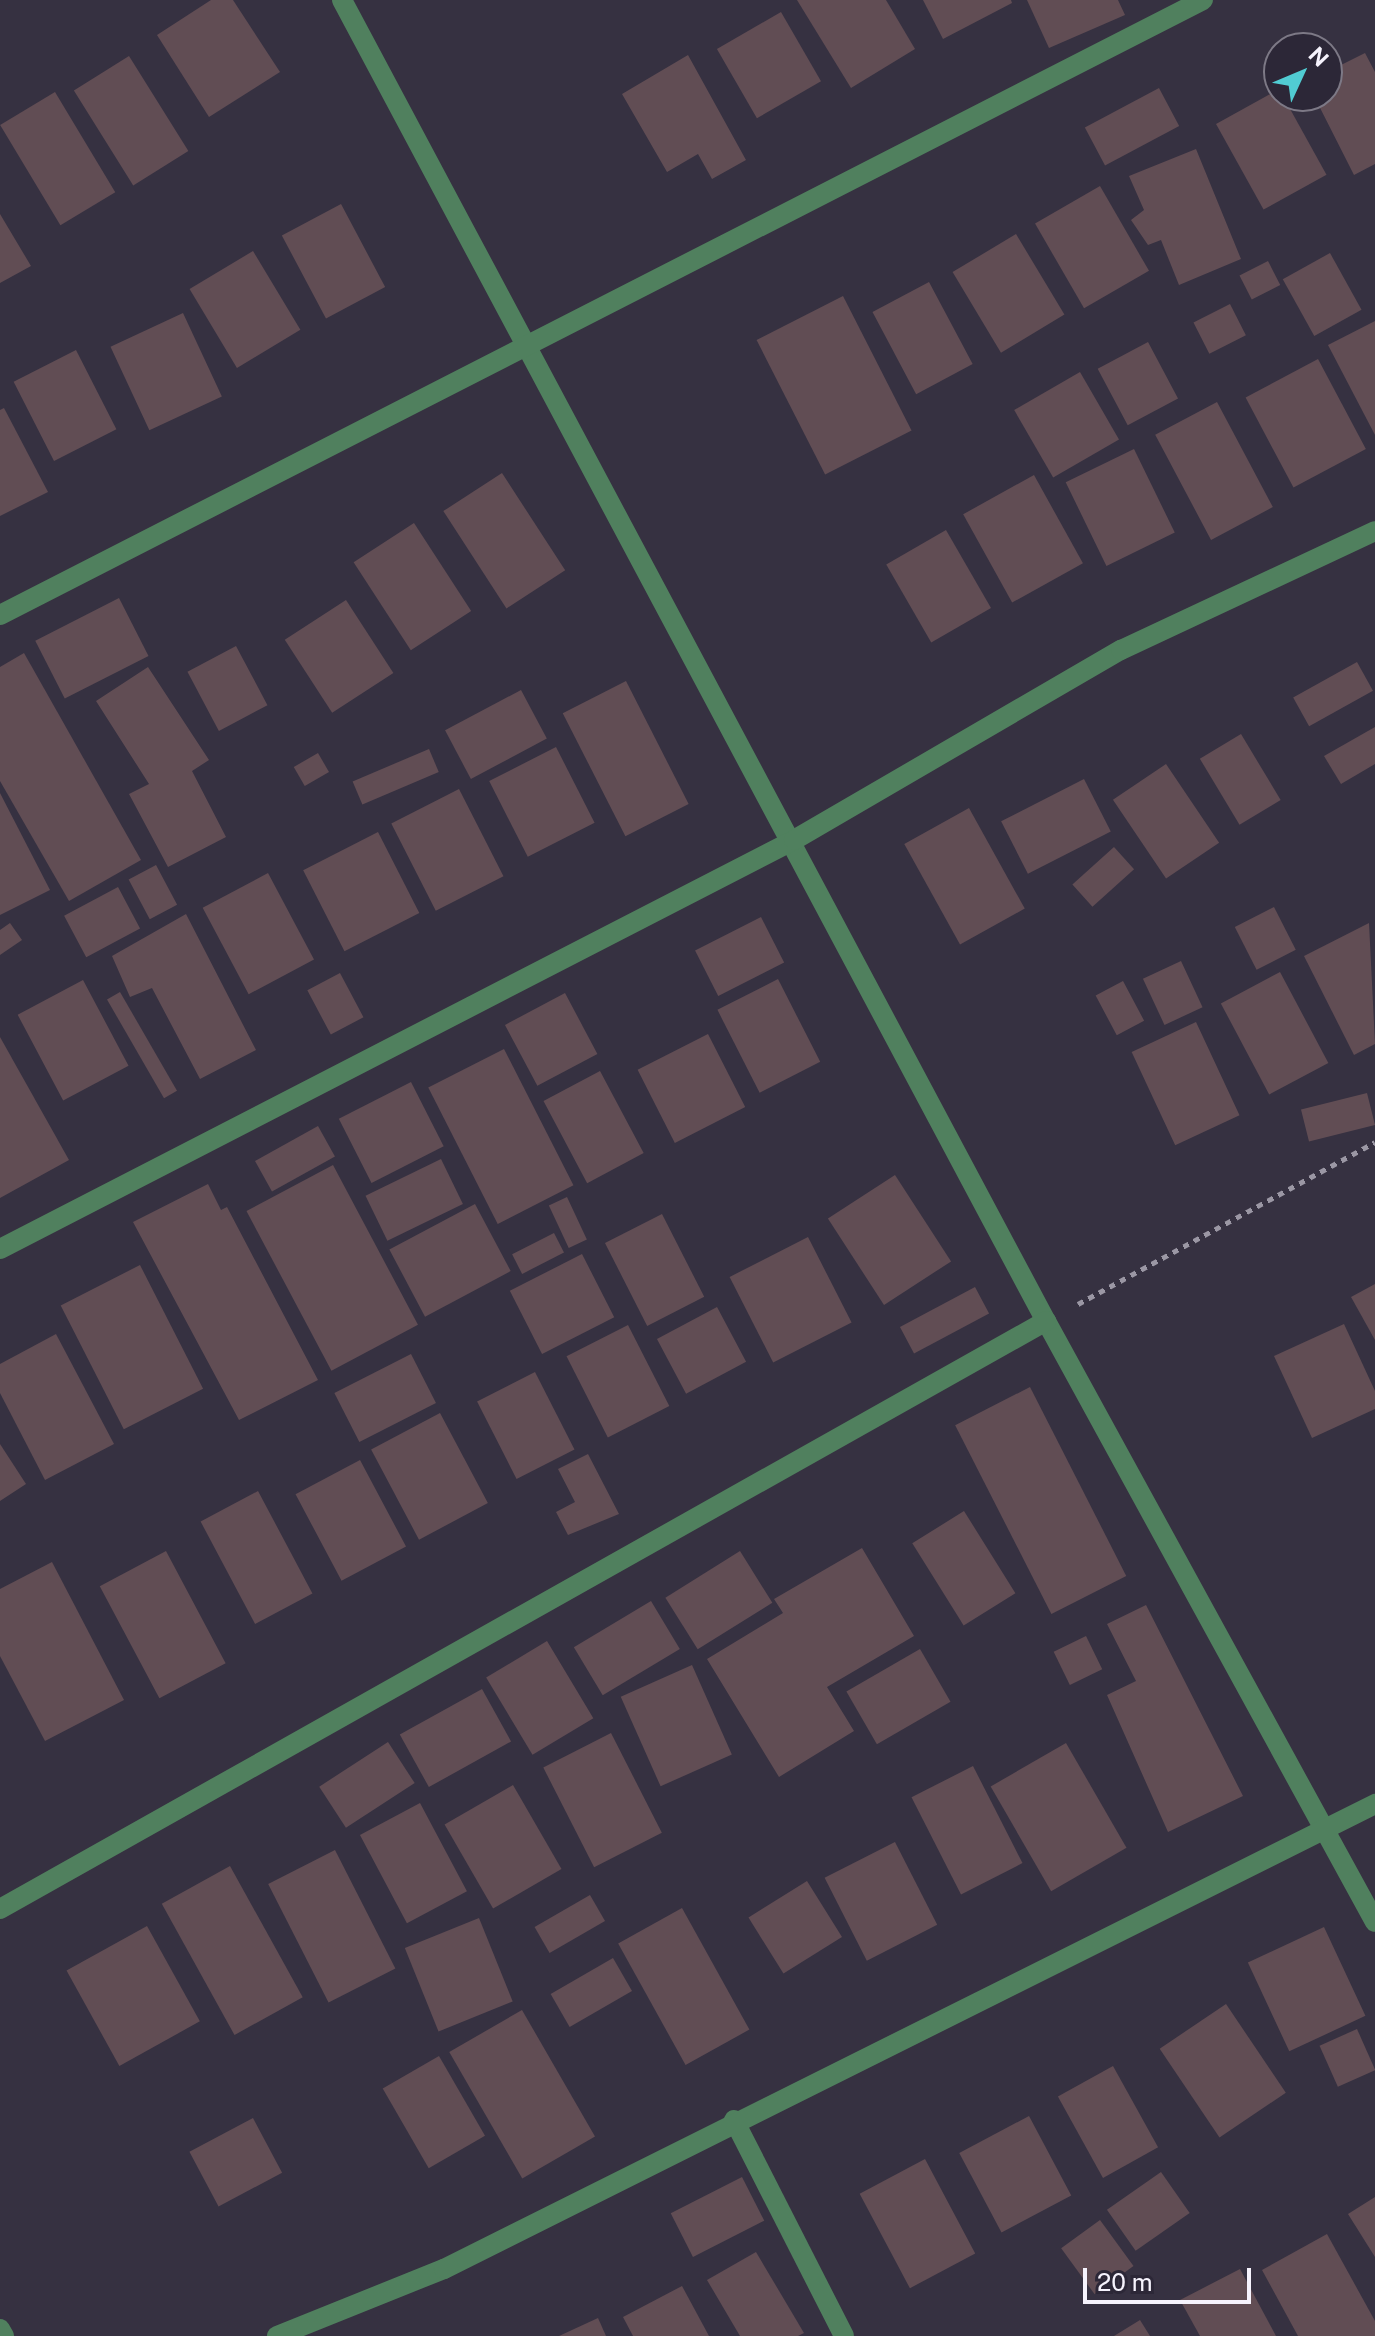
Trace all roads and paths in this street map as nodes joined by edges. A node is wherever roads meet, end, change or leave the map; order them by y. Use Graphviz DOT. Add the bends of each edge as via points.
graph roads {
  1 [pos="342,0"];
  2 [pos="1203,0"];
  3 [pos="525,340"];
  4 [pos="1375,531"];
  5 [pos="0,615"];
  6 [pos="794,840"];
  7 [pos="1375,1142"];
  8 [pos="0,1249"];
  9 [pos="1046,1321"];
  10 [pos="1375,1804"];
  11 [pos="1326,1831"];
  12 [pos="0,1909"];
  13 [pos="1375,1922"];
  14 [pos="734,2120"];
  15 [pos="0,2329"];
  16 [pos="4,2336"];
  17 [pos="277,2336"];
  18 [pos="844,2336"];
  1 -- 3 [label="street"];
  2 -- 3 [label="street"];
  3 -- 5 [label="street"];
  3 -- 6 [label="street"];
  4 -- 6 [label="street" via="1121,650"];
  6 -- 8 [label="street"];
  6 -- 9 [label="street"];
  7 -- 9 [label="path"];
  9 -- 11 [label="street"];
  9 -- 12 [label="street"];
  10 -- 11 [label="street"];
  11 -- 13 [label="street"];
  11 -- 14 [label="street"];
  14 -- 17 [label="street" via="444,2269"];
  14 -- 18 [label="street"];
  15 -- 16 [label="street"];
}
